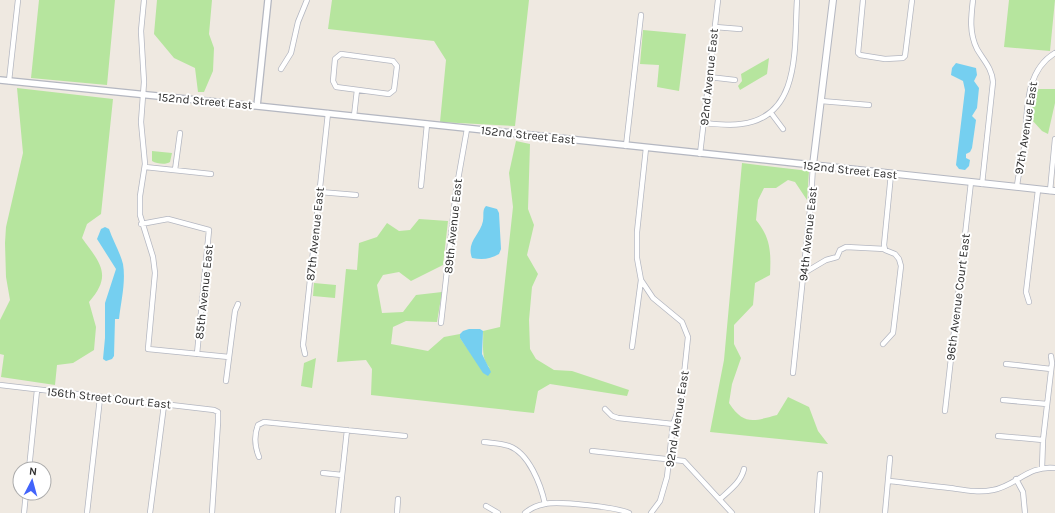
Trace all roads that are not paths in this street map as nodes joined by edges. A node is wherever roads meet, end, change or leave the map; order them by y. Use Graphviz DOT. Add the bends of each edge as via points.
graph roads {
  1 [pos="18,0"];
  2 [pos="144,0"];
  3 [pos="268,0"];
  4 [pos="307,0"];
  5 [pos="718,0"];
  6 [pos="796,0"];
  7 [pos="832,0"];
  8 [pos="863,0"];
  9 [pos="912,0"];
  10 [pos="973,0"];
  11 [pos="641,15"];
  12 [pos="715,27"];
  13 [pos="740,29"];
  14 [pos="1055,53"];
  15 [pos="281,69"];
  16 [pos="709,77"];
  17 [pos="0,80"];
  18 [pos="735,80"];
  19 [pos="9,81"];
  20 [pos="357,90"];
  21 [pos="143,95"];
  22 [pos="821,101"];
  23 [pos="869,105"];
  24 [pos="257,106"];
  25 [pos="771,113"];
  26 [pos="328,114"];
  27 [pos="354,116"];
  28 [pos="704,122"];
  29 [pos="427,124"];
  30 [pos="467,129"];
  31 [pos="783,129"];
  32 [pos="180,133"];
  33 [pos="1055,139"];
  34 [pos="626,146"];
  35 [pos="646,148"];
  36 [pos="700,154"];
  37 [pos="813,165"];
  38 [pos="144,167"];
  39 [pos="175,170"];
  40 [pos="211,174"];
  41 [pos="891,174"];
  42 [pos="971,182"];
  43 [pos="982,184"];
  44 [pos="420,186"];
  45 [pos="1017,187"];
  46 [pos="1038,190"];
  47 [pos="1052,191"];
  48 [pos="320,192"];
  49 [pos="356,195"];
  50 [pos="141,224"];
  51 [pos="885,249"];
  52 [pos="804,273"];
  53 [pos="641,280"];
  54 [pos="1029,302"];
  55 [pos="238,304"];
  56 [pos="441,323"];
  57 [pos="883,344"];
  58 [pos="632,347"];
  59 [pos="197,354"];
  60 [pos="305,354"];
  61 [pos="1051,356"];
  62 [pos="229,357"];
  63 [pos="1006,364"];
  64 [pos="1051,369"];
  65 [pos="793,373"];
  66 [pos="226,381"];
  67 [pos="0,385"];
  68 [pos="37,390"];
  69 [pos="100,398"];
  70 [pos="1004,400"];
  71 [pos="1047,404"];
  72 [pos="164,405"];
  73 [pos="605,409"];
  74 [pos="945,411"];
  75 [pos="673,424"];
  76 [pos="347,430"];
  77 [pos="405,436"];
  78 [pos="998,436"];
  79 [pos="1043,440"];
  80 [pos="484,442"];
  81 [pos="592,451"];
  82 [pos="259,457"];
  83 [pos="890,458"];
  84 [pos="669,459"];
  85 [pos="29,461"];
  86 [pos="1042,468"];
  87 [pos="1055,468"];
  88 [pos="744,469"];
  89 [pos="323,473"];
  90 [pos="820,474"];
  91 [pos="342,475"];
  92 [pos="1016,479"];
  93 [pos="889,481"];
  94 [pos="398,499"];
  95 [pos="720,499"];
  96 [pos="25,501"];
  97 [pos="545,504"];
  98 [pos="486,506"];
  99 [pos="24,513"];
  100 [pos="87,513"];
  101 [pos="150,513"];
  102 [pos="212,513"];
  103 [pos="338,513"];
  104 [pos="397,513"];
  105 [pos="498,513"];
  106 [pos="525,513"];
  107 [pos="629,513"];
  108 [pos="651,513"];
  109 [pos="732,513"];
  110 [pos="817,513"];
  111 [pos="885,513"];
  112 [pos="1025,513"];
  1 -- 19 [label="street"];
  2 -- 21 [label="street" via="141,31 144,60"];
  3 -- 24 [label="street"];
  4 -- 15 [label="street" via="298,22 291,53"];
  5 -- 12 [label="street, 92nd Avenue East"];
  6 -- 25 [label="street" via="793,62 788,87 782,101"];
  7 -- 22 [label="main road, 94th Avenue East"];
  8 -- 9 [label="street" via="858,53 877,58 904,58"];
  10 -- 43 [label="street" via="970,18 972,34 989,66 993,82"];
  11 -- 34 [label="street"];
  12 -- 13 [label="street"];
  12 -- 16 [label="street, 92nd Avenue East"];
  14 -- 45 [label="street, 97th Avenue East" via="1039,67 1031,85"];
  16 -- 18 [label="street"];
  16 -- 28 [label="street, 92nd Avenue East"];
  17 -- 19 [label="street, 152nd Street East"];
  19 -- 21 [label="street, 152nd Street East"];
  20 -- 20 [label="street" via="391,93 394,88 396,63 392,60 338,55 335,59 333,83 338,88"];
  20 -- 27 [label="street"];
  21 -- 24 [label="street, 152nd Street East"];
  21 -- 38 [label="street" via="141,122 145,151"];
  22 -- 23 [label="street"];
  22 -- 37 [label="main road, 94th Avenue East"];
  24 -- 26 [label="street, 152nd Street East"];
  25 -- 28 [label="street" via="759,120 740,125"];
  25 -- 31 [label="street"];
  26 -- 27 [label="street, 152nd Street East"];
  26 -- 48 [label="street, 87th Avenue East"];
  27 -- 29 [label="street, 152nd Street East"];
  28 -- 36 [label="street, 92nd Avenue East"];
  29 -- 30 [label="street, 152nd Street East"];
  29 -- 44 [label="street"];
  30 -- 34 [label="street, 152nd Street East"];
  30 -- 56 [label="street, 89th Avenue East" via="456,191"];
  32 -- 39 [label="street"];
  33 -- 47 [label="street"];
  34 -- 35 [label="street, 152nd Street East"];
  35 -- 36 [label="street, 152nd Street East"];
  35 -- 53 [label="street" via="637,232 637,258"];
  36 -- 37 [label="street, 152nd Street East"];
  37 -- 41 [label="main road, 152nd Street East"];
  37 -- 52 [label="street, 94th Avenue East"];
  38 -- 39 [label="street"];
  38 -- 50 [label="street" via="140,196"];
  39 -- 40 [label="street"];
  41 -- 42 [label="main road, 152nd Street East"];
  41 -- 51 [label="street"];
  42 -- 43 [label="main road, 152nd Street East"];
  42 -- 74 [label="street, 96th Avenue Court East"];
  43 -- 45 [label="main road, 152nd Street East"];
  45 -- 46 [label="main road, 152nd Street East"];
  46 -- 47 [label="main road, 152nd Street East"];
  46 -- 54 [label="street" via="1026,292"];
  48 -- 49 [label="street"];
  48 -- 60 [label="street, 87th Avenue East" via="303,345"];
  50 -- 59 [label="street" via="151,249 155,273 148,349"];
  50 -- 59 [label="street, 85th Avenue East" via="168,219 209,230"];
  51 -- 52 [label="street" via="846,247 840,250 837,258 826,260"];
  51 -- 57 [label="street" via="895,254 901,266 895,327 892,335"];
  52 -- 65 [label="street, 94th Avenue East"];
  53 -- 58 [label="street"];
  53 -- 75 [label="street, 92nd Avenue East" via="653,298 682,322 688,337 681,403"];
  55 -- 62 [label="street"];
  59 -- 62 [label="street"];
  61 -- 64 [label="street"];
  62 -- 66 [label="street"];
  63 -- 64 [label="street"];
  64 -- 71 [label="street"];
  67 -- 68 [label="street, 156th Street Court East"];
  68 -- 69 [label="street, 156th Street Court East"];
  68 -- 85 [label="street"];
  69 -- 72 [label="street, 156th Street Court East"];
  69 -- 100 [label="street"];
  70 -- 71 [label="street"];
  71 -- 79 [label="street"];
  72 -- 101 [label="street"];
  72 -- 102 [label="street, 156th Street Court East" via="207,408 218,412"];
  73 -- 75 [label="street" via="618,418"];
  75 -- 84 [label="street, 92nd Avenue East"];
  76 -- 77 [label="street"];
  76 -- 82 [label="street" via="264,422 258,425 256,433 255,446"];
  76 -- 91 [label="street"];
  78 -- 79 [label="street"];
  79 -- 86 [label="street"];
  80 -- 97 [label="street" via="510,446 522,456 541,486"];
  81 -- 84 [label="street"];
  83 -- 93 [label="street"];
  84 -- 95 [label="street" via="687,463"];
  84 -- 108 [label="street, 92nd Avenue East" via="663,494"];
  86 -- 87 [label="street"];
  86 -- 92 [label="street"];
  88 -- 95 [label="street" via="737,483"];
  89 -- 91 [label="street"];
  90 -- 110 [label="street"];
  91 -- 103 [label="street"];
  92 -- 93 [label="street" via="1001,488 977,491"];
  92 -- 112 [label="street" via="1023,492"];
  93 -- 111 [label="street"];
  94 -- 104 [label="street"];
  95 -- 109 [label="street"];
  96 -- 99 [label="street"];
  97 -- 106 [label="street"];
  97 -- 107 [label="street" via="616,509"];
  98 -- 105 [label="street"];
}
